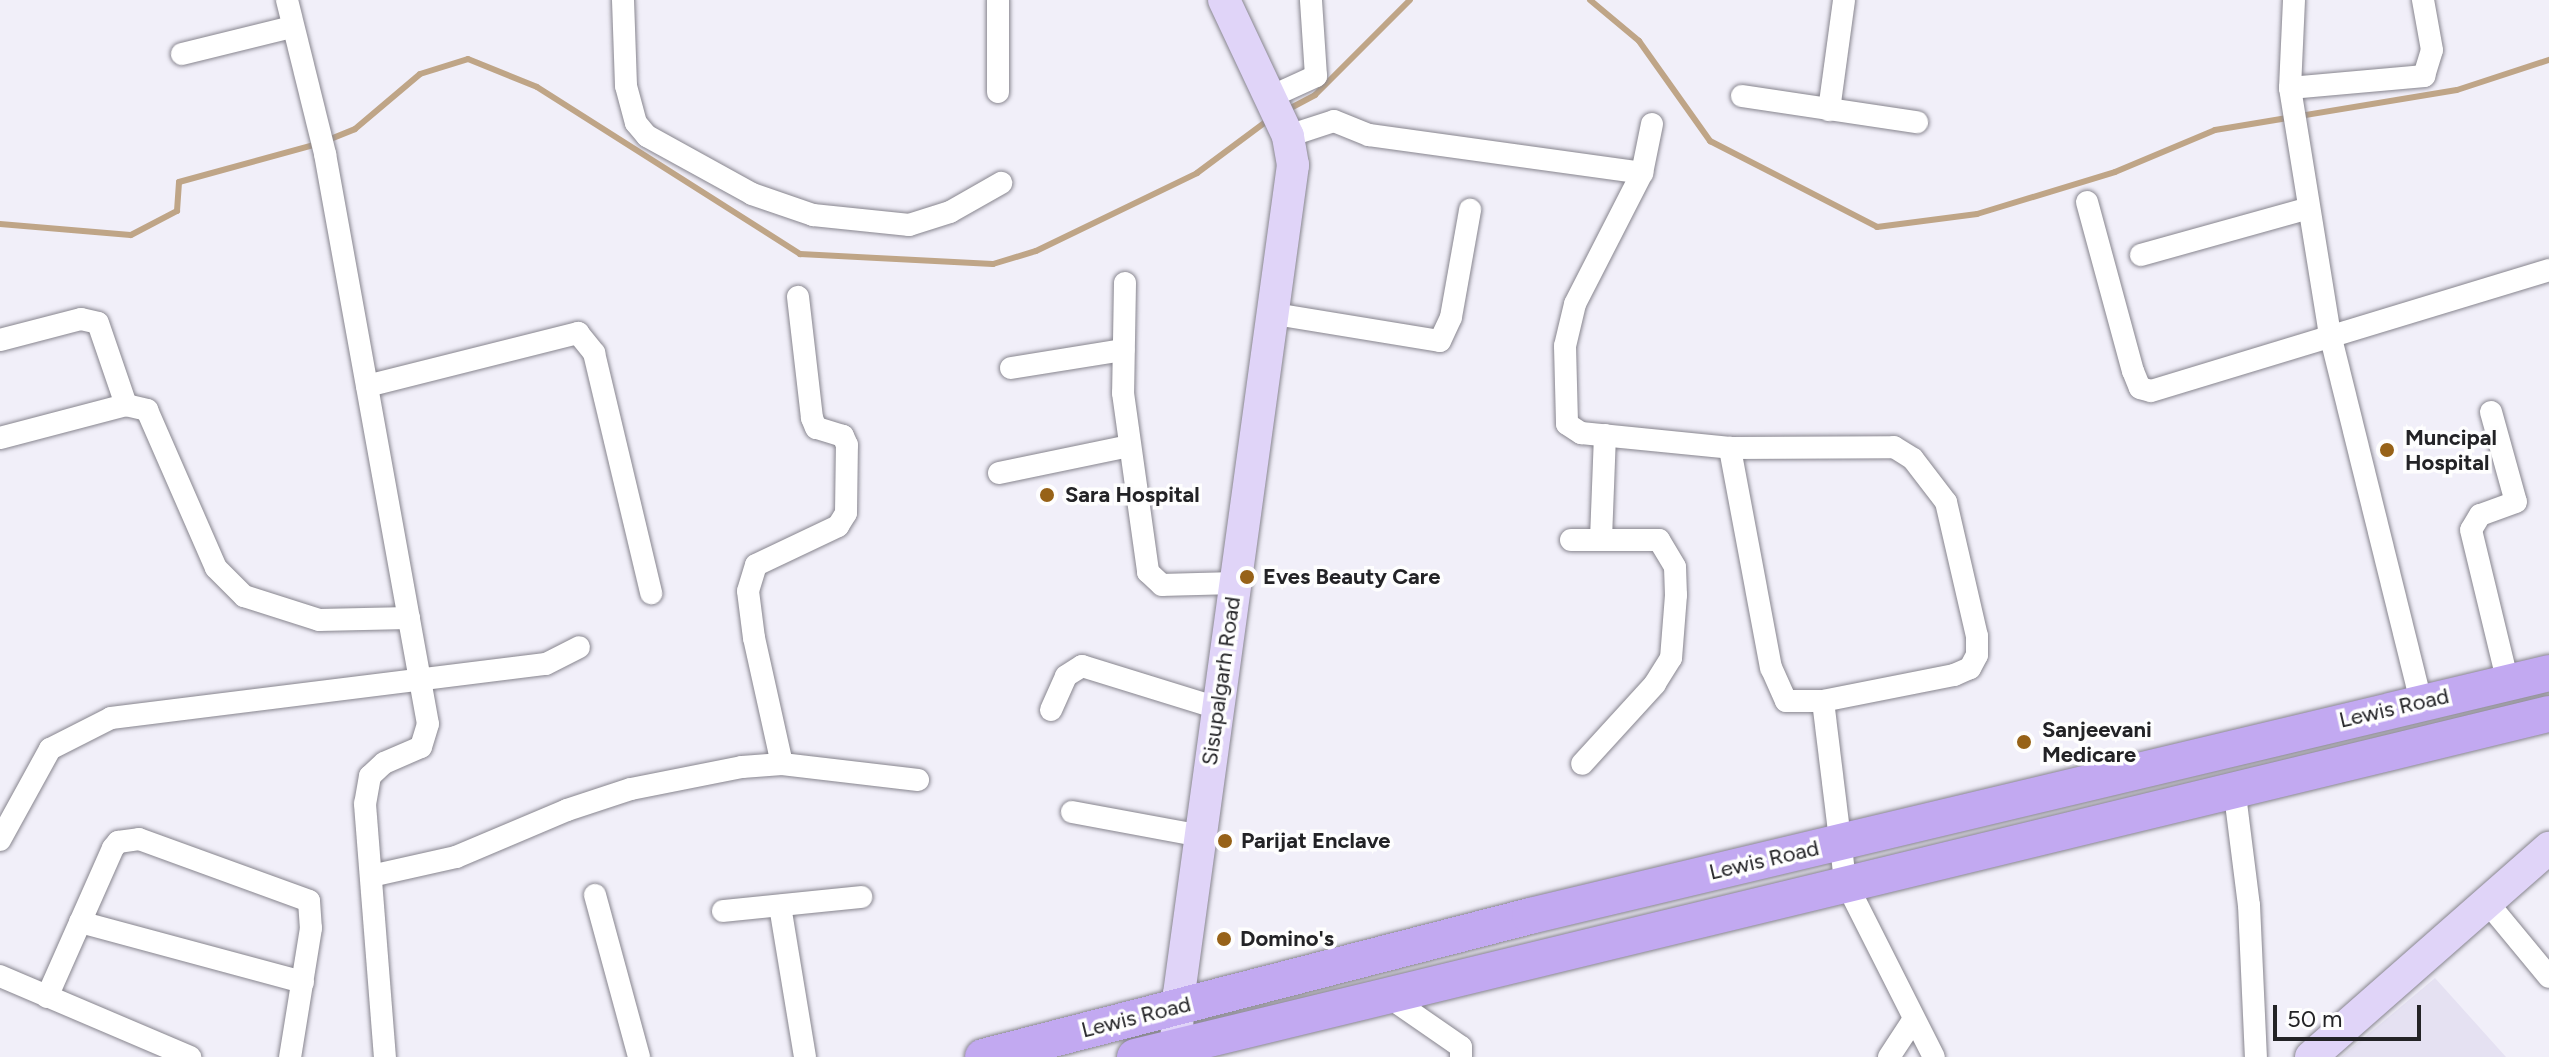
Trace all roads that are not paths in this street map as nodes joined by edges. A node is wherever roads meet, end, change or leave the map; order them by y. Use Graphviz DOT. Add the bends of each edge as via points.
graph roads {
  1 [pos="287,0"];
  2 [pos="623,0"];
  3 [pos="998,0"];
  4 [pos="1224,0"];
  5 [pos="1311,0"];
  6 [pos="1844,0"];
  7 [pos="2294,0"];
  8 [pos="2423,0"];
  9 [pos="292,27"];
  10 [pos="182,54"];
  11 [pos="998,92"];
  12 [pos="1742,96"];
  13 [pos="2291,96"];
  14 [pos="1829,110"];
  15 [pos="1278,117"];
  16 [pos="1917,122"];
  17 [pos="1652,124"];
  18 [pos="1642,173"];
  19 [pos="1001,183"];
  20 [pos="2087,202"];
  21 [pos="2309,208"];
  22 [pos="1470,210"];
  23 [pos="2141,255"];
  24 [pos="2549,270"];
  25 [pos="1125,283"];
  26 [pos="798,297"];
  27 [pos="1275,314"];
  28 [pos="2331,338"];
  29 [pos="0,340"];
  30 [pos="1124,350"];
  31 [pos="1011,368"];
  32 [pos="367,386"];
  33 [pos="126,405"];
  34 [pos="2491,412"];
  35 [pos="1605,435"];
  36 [pos="0,438"];
  37 [pos="1129,446"];
  38 [pos="1730,448"];
  39 [pos="999,473"];
  40 [pos="1601,539"];
  41 [pos="1571,540"];
  42 [pos="1234,583"];
  43 [pos="651,593"];
  44 [pos="409,618"];
  45 [pos="579,647"];
  46 [pos="2549,673"];
  47 [pos="420,677"];
  48 [pos="2508,683"];
  49 [pos="1823,701"];
  50 [pos="2421,702"];
  51 [pos="1218,708"];
  52 [pos="1051,710"];
  53 [pos="2549,714"];
  54 [pos="782,764"];
  55 [pos="1582,764"];
  56 [pos="918,780"];
  57 [pos="2234,787"];
  58 [pos="1072,812"];
  59 [pos="1201,836"];
  60 [pos="0,840"];
  61 [pos="1840,842"];
  62 [pos="2549,848"];
  63 [pos="371,876"];
  64 [pos="1845,881"];
  65 [pos="595,895"];
  66 [pos="861,897"];
  67 [pos="2487,902"];
  68 [pos="780,906"];
  69 [pos="723,911"];
  70 [pos="80,922"];
  71 [pos="0,976"];
  72 [pos="2549,977"];
  73 [pos="303,982"];
  74 [pos="1386,995"];
  75 [pos="47,997"];
  76 [pos="1178,1006"];
  77 [pos="1912,1022"];
  78 [pos="1176,1052"];
  79 [pos="1465,1054"];
  80 [pos="190,1057"];
  81 [pos="290,1057"];
  82 [pos="385,1057"];
  83 [pos="639,1057"];
  84 [pos="805,1057"];
  85 [pos="983,1057"];
  86 [pos="1135,1057"];
  87 [pos="1889,1057"];
  88 [pos="1934,1057"];
  89 [pos="2256,1057"];
  90 [pos="2311,1057"];
  1 -- 9 [label="street"];
  2 -- 19 [label="street" via="626,86 636,123 647,136 752,194 813,215 909,225 931,221"];
  3 -- 11 [label="street"];
  4 -- 15 [label="street, Sisupalgarh Road"];
  5 -- 15 [label="street" via="1316,76"];
  6 -- 14 [label="street"];
  7 -- 13 [label="street"];
  8 -- 13 [label="street" via="2432,50 2424,76"];
  9 -- 10 [label="street"];
  9 -- 32 [label="street" via="325,154"];
  12 -- 14 [label="street"];
  13 -- 21 [label="street"];
  14 -- 16 [label="street"];
  15 -- 18 [label="street" via="1334,121 1369,135"];
  15 -- 27 [label="street, Sisupalgarh Road" via="1293,165"];
  17 -- 18 [label="street"];
  18 -- 35 [label="street" via="1575,304 1565,346 1567,424 1581,433"];
  20 -- 28 [label="street" via="2140,388 2163,388"];
  21 -- 23 [label="street"];
  21 -- 28 [label="street"];
  22 -- 27 [label="street" via="1451,317 1440,341"];
  24 -- 28 [label="street"];
  25 -- 30 [label="street"];
  26 -- 54 [label="street" via="812,418 816,428 836,432 847,445 846,513 838,526 756,565 748,591 756,653"];
  27 -- 42 [label="street, Sisupalgarh Road"];
  28 -- 50 [label="street"];
  29 -- 33 [label="street" via="81,319 98,323"];
  30 -- 31 [label="street"];
  30 -- 37 [label="street"];
  32 -- 43 [label="street" via="578,333 594,353"];
  32 -- 44 [label="street"];
  33 -- 36 [label="street"];
  33 -- 44 [label="street" via="147,410 216,568 244,596 319,620"];
  34 -- 48 [label="street" via="2516,502 2480,515 2471,530"];
  35 -- 38 [label="street"];
  35 -- 40 [label="street"];
  37 -- 39 [label="street"];
  37 -- 42 [label="street" via="1152,581"];
  38 -- 49 [label="street" via="1777,690 1797,703"];
  38 -- 49 [label="street" via="1894,447 1932,478 1946,502 1977,636 1977,655 1970,668"];
  40 -- 41 [label="street"];
  40 -- 55 [label="street" via="1659,540 1669,549 1675,567 1676,636 1655,684"];
  42 -- 51 [label="street, Sisupalgarh Road"];
  44 -- 47 [label="street"];
  45 -- 47 [label="street" via="546,664"];
  46 -- 48 [label="main road, Lewis Road"];
  47 -- 60 [label="street" via="111,718 50,749"];
  47 -- 63 [label="street" via="427,737 421,747 384,763 370,776 365,804"];
  48 -- 50 [label="main road, Lewis Road"];
  49 -- 61 [label="street"];
  50 -- 61 [label="main road, Lewis Road"];
  51 -- 52 [label="street" via="1082,666 1066,676"];
  51 -- 59 [label="street, Sisupalgarh Road"];
  53 -- 57 [label="main road, Lewis Road"];
  54 -- 56 [label="street"];
  54 -- 63 [label="street" via="631,789 456,857"];
  57 -- 64 [label="main road, Lewis Road"];
  57 -- 89 [label="street" via="2249,905"];
  58 -- 59 [label="street"];
  59 -- 76 [label="street, Sisupalgarh Road"];
  61 -- 64 [label="street"];
  61 -- 76 [label="main road, Lewis Road"];
  62 -- 67 [label="street"];
  63 -- 82 [label="street"];
  64 -- 74 [label="main road, Lewis Road"];
  64 -- 77 [label="street"];
  65 -- 83 [label="street"];
  66 -- 68 [label="street"];
  67 -- 72 [label="street"];
  67 -- 90 [label="street"];
  68 -- 69 [label="street"];
  68 -- 84 [label="street"];
  70 -- 73 [label="street"];
  70 -- 73 [label="street" via="113,848 118,842 139,839 309,901"];
  70 -- 75 [label="street"];
  71 -- 75 [label="street"];
  73 -- 81 [label="street"];
  74 -- 78 [label="main road, Lewis Road"];
  74 -- 79 [label="street"];
  75 -- 80 [label="street"];
  76 -- 78 [label="street, Sisupalgarh Road"];
  76 -- 85 [label="main road, Lewis Road"];
  77 -- 87 [label="street"];
  77 -- 88 [label="street"];
  78 -- 86 [label="main road, Lewis Road"];
}
